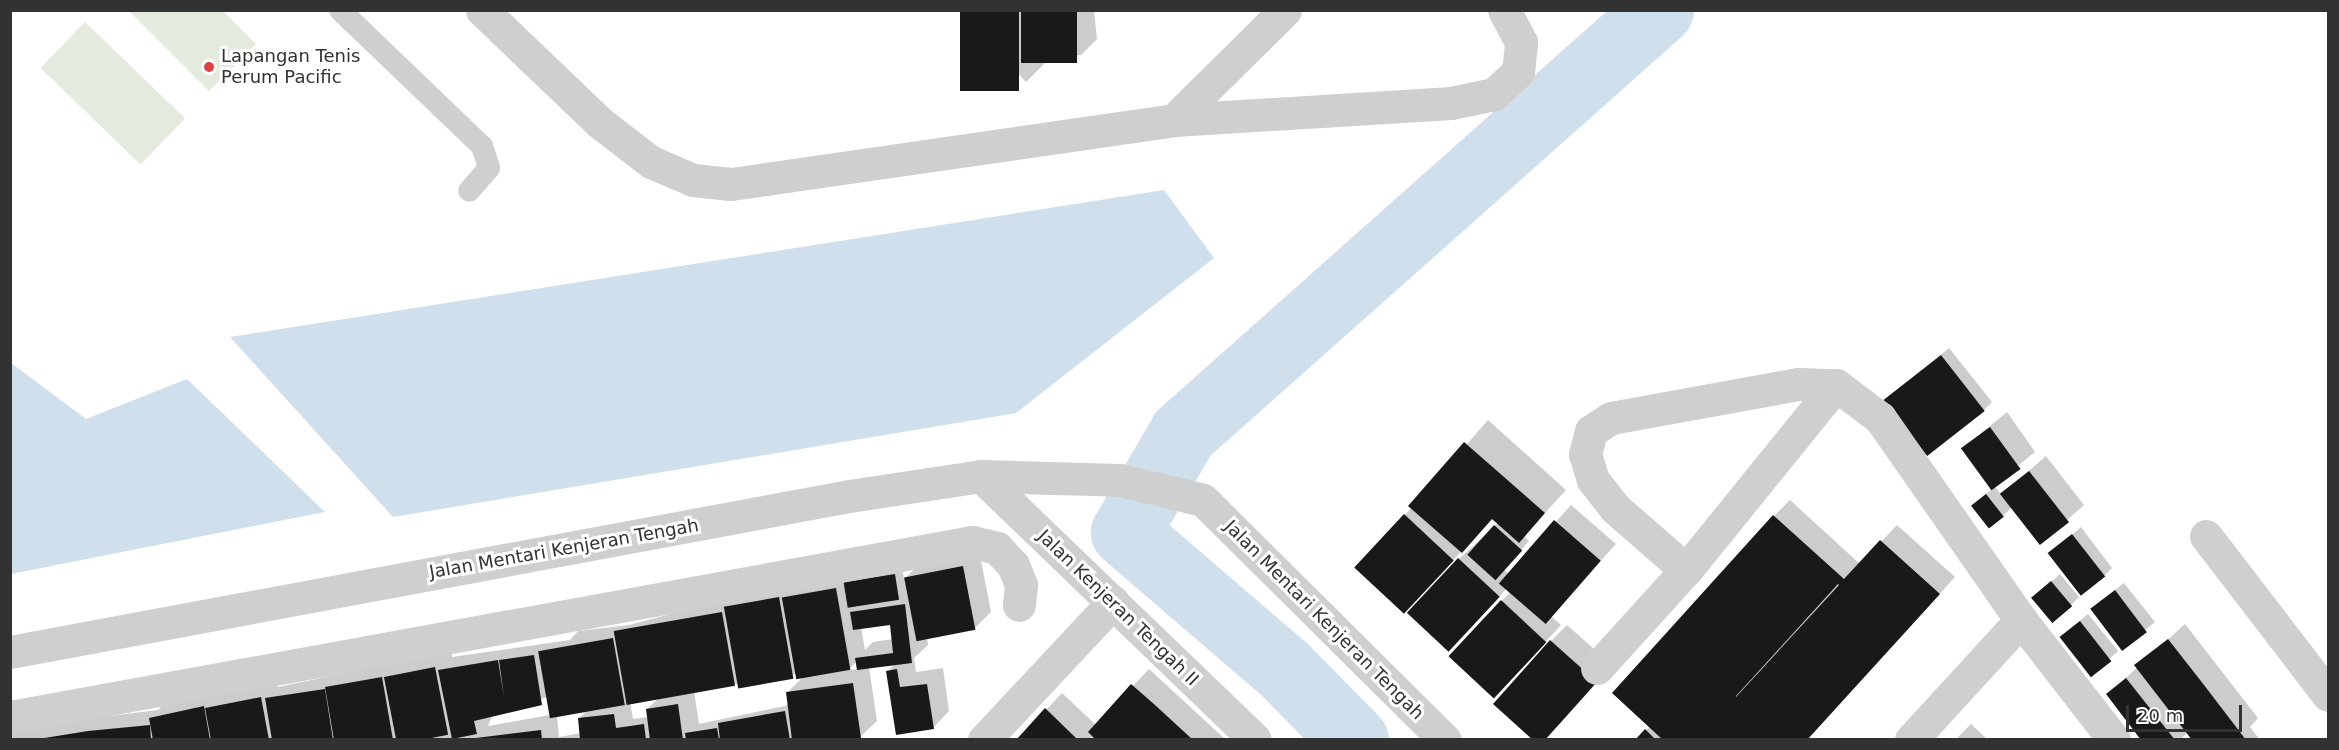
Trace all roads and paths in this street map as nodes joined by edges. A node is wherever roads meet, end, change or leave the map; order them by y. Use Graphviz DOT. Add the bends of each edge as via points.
graph roads {
  1 [pos="340,10"];
  2 [pos="482,10"];
  3 [pos="1286,10"];
  4 [pos="1504,10"];
  5 [pos="1174,120"];
  6 [pos="469,191"];
  7 [pos="1836,385"];
  8 [pos="981,476"];
  9 [pos="2206,536"];
  10 [pos="1686,570"];
  11 [pos="1113,602"];
  12 [pos="1019,606"];
  13 [pos="2021,620"];
  14 [pos="10,652"];
  15 [pos="1597,668"];
  16 [pos="2328,694"];
  17 [pos="10,717"];
  18 [pos="984,740"];
  19 [pos="1255,740"];
  20 [pos="1445,740"];
  21 [pos="1911,740"];
  22 [pos="2114,740"];
  1 -- 6 [label="lane" via="482,146 489,168"];
  2 -- 5 [label="street" via="599,122 651,162 693,180 780,180"];
  3 -- 5 [label="street"];
  4 -- 5 [label="street" via="1521,42 1518,72 1494,94 1451,103"];
  7 -- 10 [label="street"];
  7 -- 10 [label="street" via="1798,384 1611,418 1591,431 1585,454 1593,480 1615,508"];
  7 -- 13 [label="street" via="1880,418"];
  8 -- 11 [label="street, Jalan Kenjeran Tengah II"];
  8 -- 14 [label="street, Jalan Mentari Kenjeran Tengah" via="580,544"];
  8 -- 20 [label="street, Jalan Mentari Kenjeran Tengah" via="1120,480 1203,500"];
  9 -- 16 [label="street"];
  10 -- 15 [label="street"];
  11 -- 18 [label="street"];
  11 -- 19 [label="street, Jalan Kenjeran Tengah II"];
  12 -- 17 [label="street" via="1021,585 1013,565 997,548 972,542"];
  13 -- 21 [label="street"];
  13 -- 22 [label="street"];
}
